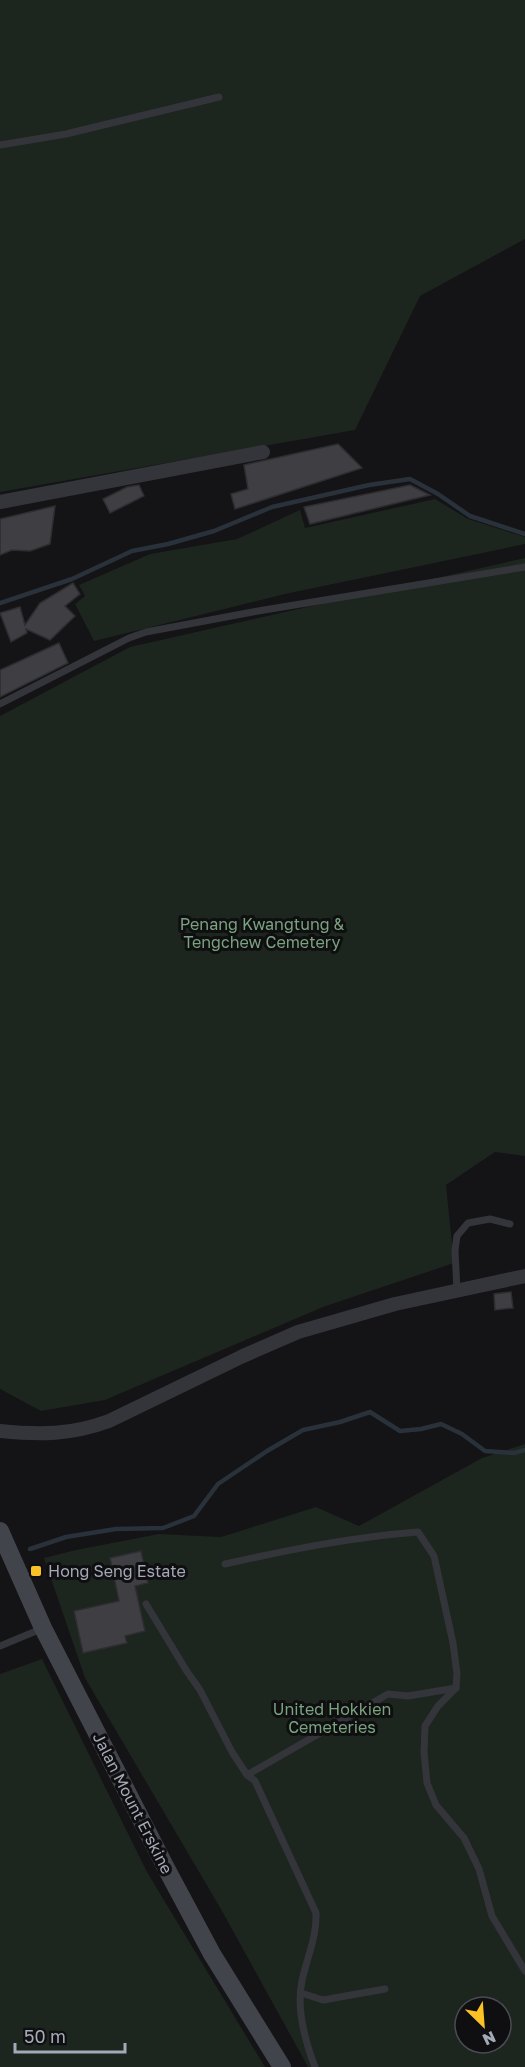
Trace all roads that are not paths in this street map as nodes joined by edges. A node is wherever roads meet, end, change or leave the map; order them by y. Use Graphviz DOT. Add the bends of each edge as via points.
graph roads {
  1 [pos="219,97"];
  2 [pos="0,145"];
  3 [pos="263,452"];
  4 [pos="0,502"];
  5 [pos="525,567"];
  6 [pos="0,704"];
  7 [pos="510,1224"];
  8 [pos="525,1276"];
  9 [pos="457,1290"];
  10 [pos="0,1431"];
  11 [pos="0,1531"];
  12 [pos="225,1564"];
  13 [pos="146,1604"];
  14 [pos="43,1628"];
  15 [pos="0,1646"];
  16 [pos="456,1688"];
  17 [pos="247,1775"];
  18 [pos="525,1971"];
  19 [pos="385,1989"];
  20 [pos="301,1993"];
  21 [pos="282,2067"];
  22 [pos="315,2067"];
  1 -- 2 [label="lane" via="66,134"];
  3 -- 4 [label="street"];
  5 -- 6 [label="lane" via="146,632"];
  7 -- 9 [label="lane" via="490,1219 468,1223 457,1236"];
  8 -- 9 [label="street"];
  9 -- 10 [label="street" via="298,1332 91,1427 47,1434"];
  11 -- 14 [label="main road, Jalan Mount Erskine"];
  12 -- 16 [label="lane" via="313,1546 418,1532 434,1556 453,1643"];
  13 -- 17 [label="lane"];
  14 -- 15 [label="lane"];
  14 -- 21 [label="main road, Jalan Mount Erskine" via="207,1944"];
  16 -- 17 [label="lane" via="408,1696 388,1694"];
  16 -- 18 [label="lane" via="425,1726 427,1783 436,1805 464,1838 479,1869 492,1916"];
  17 -- 20 [label="lane" via="255,1781 316,1913 317,1927"];
  19 -- 20 [label="lane" via="323,2000"];
  20 -- 22 [label="lane" via="307,2046"];
}
